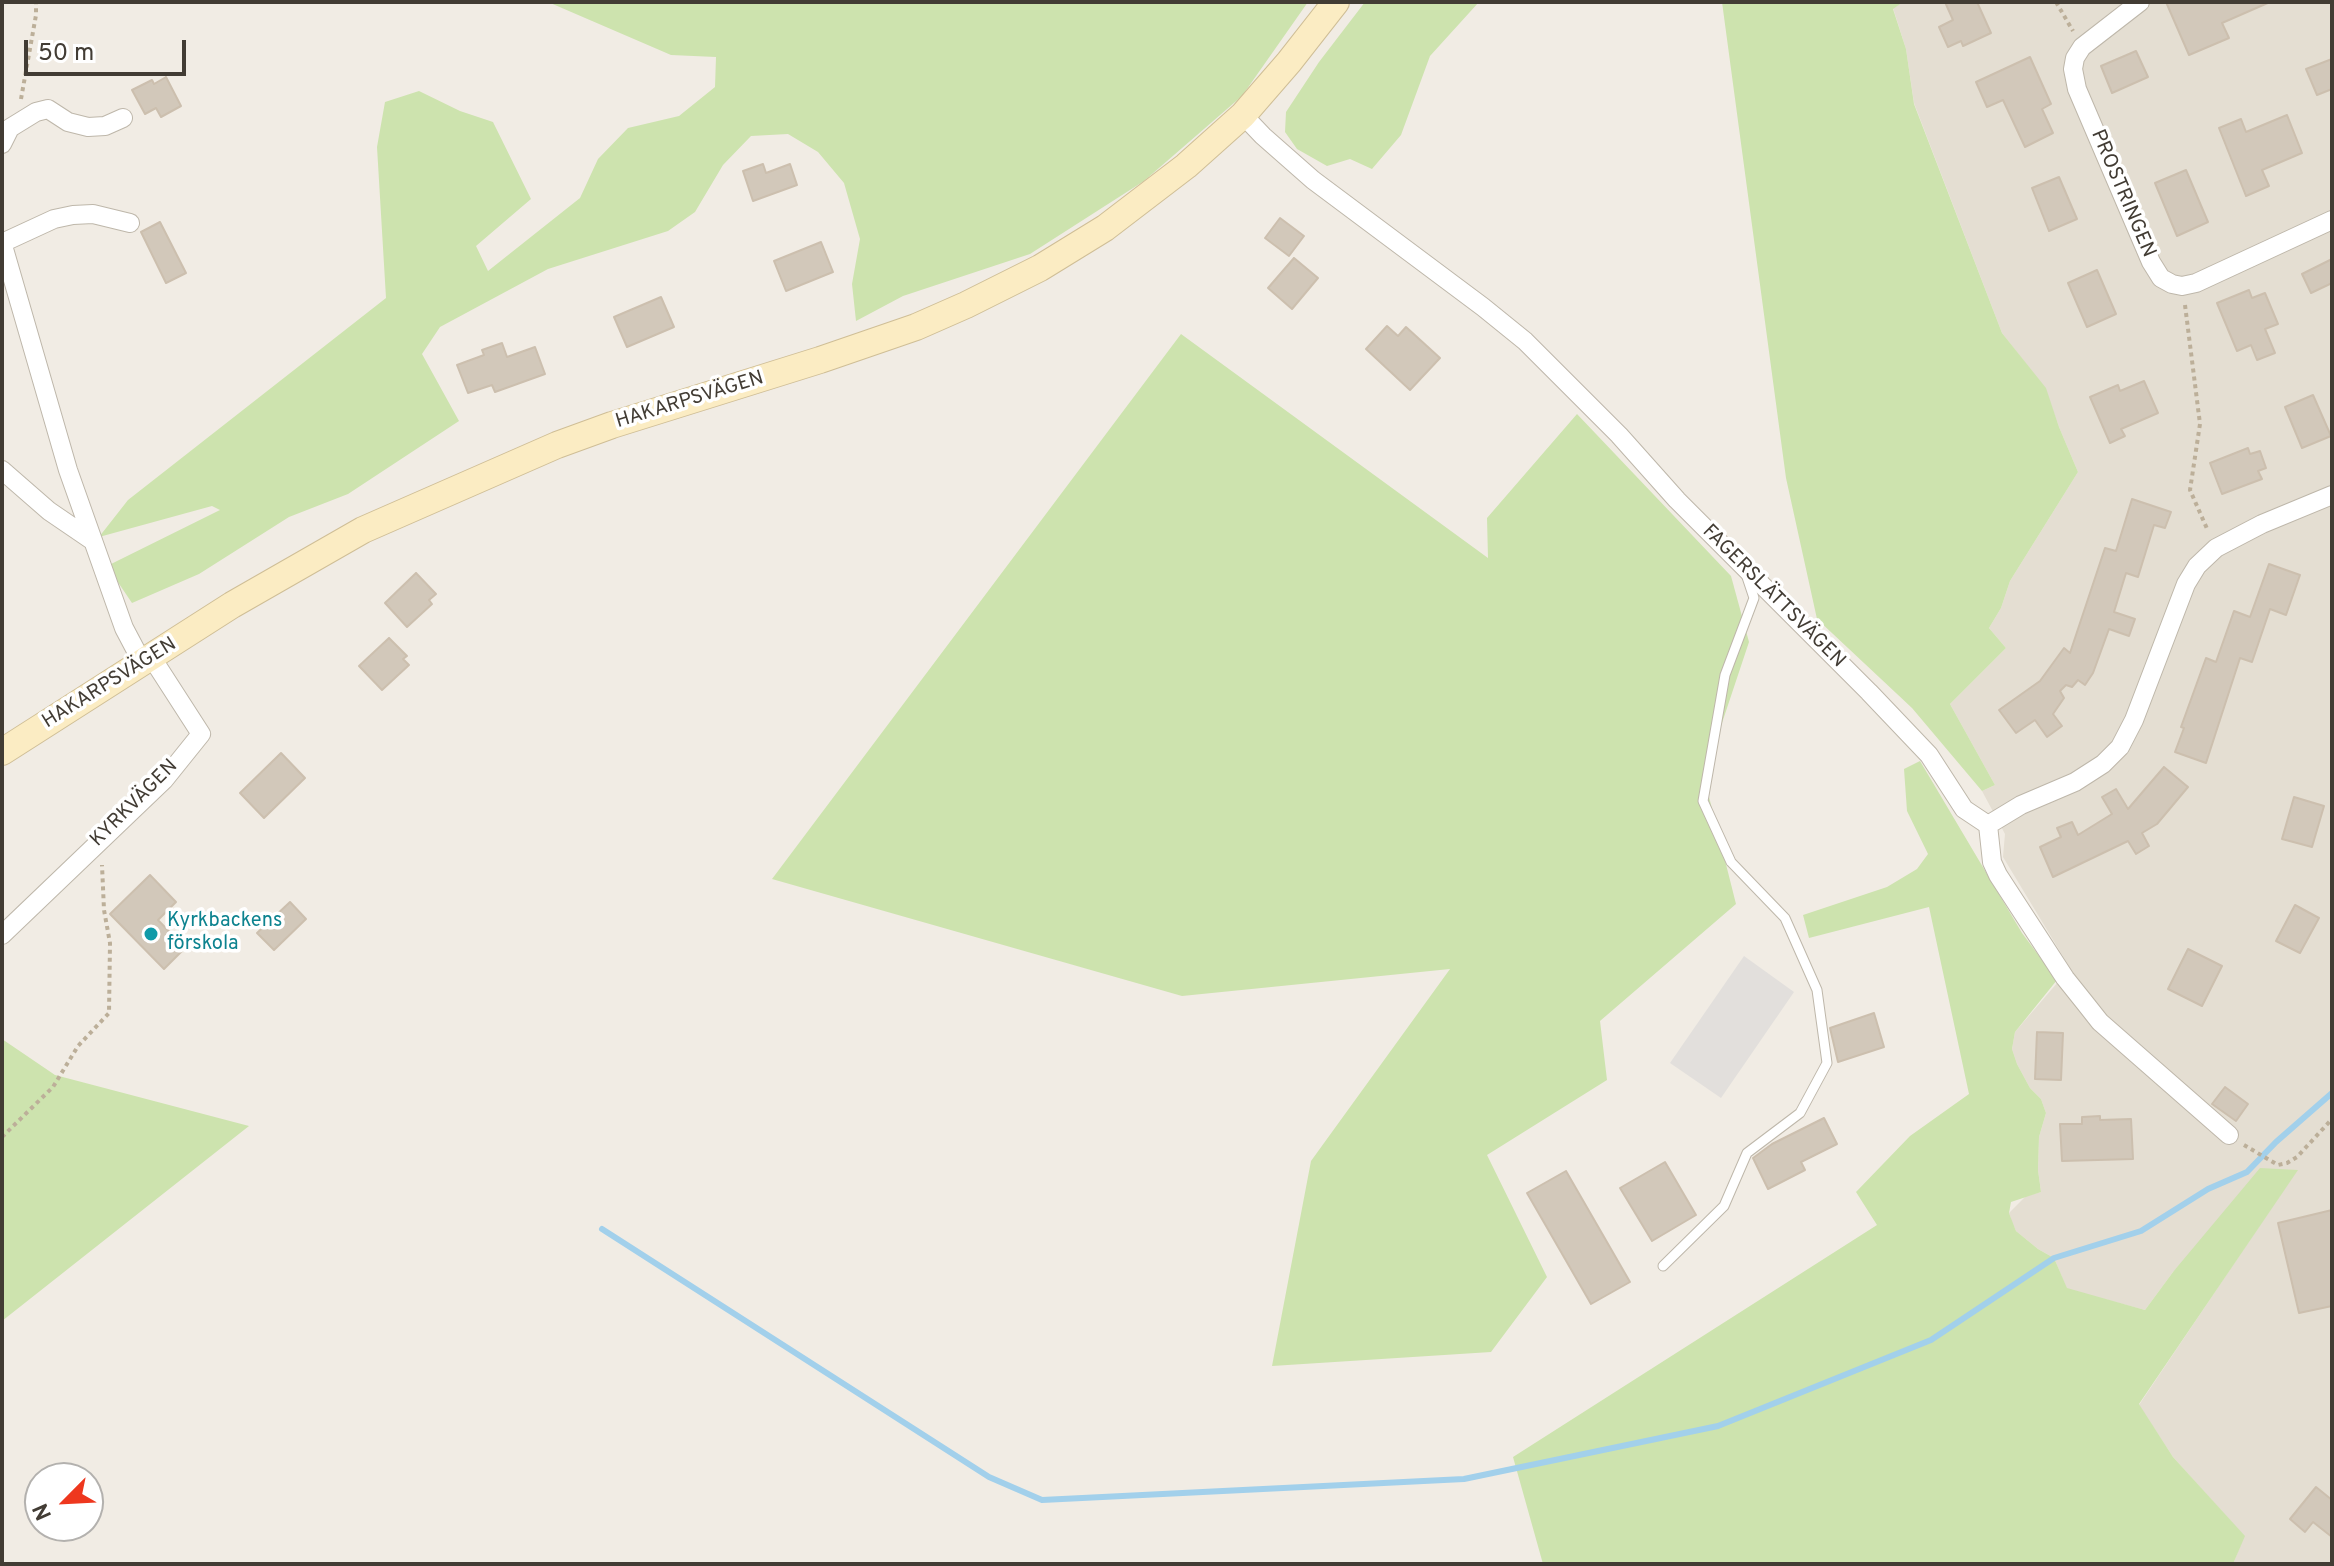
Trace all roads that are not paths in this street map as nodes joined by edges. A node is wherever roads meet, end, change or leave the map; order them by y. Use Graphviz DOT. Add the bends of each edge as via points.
graph roads {
  1 [pos="1336,2"];
  2 [pos="2140,2"];
  3 [pos="1243,115"];
  4 [pos="123,118"];
  5 [pos="6,136"];
  6 [pos="2332,220"];
  7 [pos="130,223"];
  8 [pos="2,242"];
  9 [pos="2,470"];
  10 [pos="2332,495"];
  11 [pos="93,541"];
  12 [pos="1745,569"];
  13 [pos="148,661"];
  14 [pos="2,752"];
  15 [pos="1988,825"];
  16 [pos="2,935"];
  17 [pos="2229,1135"];
  18 [pos="1663,1266"];
  1 -- 3 [label="street, HAKARPSVÄGEN"];
  2 -- 6 [label="street, PROSTRINGEN" via="2082,47 2073,69 2077,89 2161,278 2182,286 2196,283"];
  3 -- 12 [label="street, FAGERSLÄTTSVÄGEN" via="1313,180 1525,341"];
  3 -- 13 [label="street, HAKARPSVÄGEN" via="1105,228 966,305 861,346 557,445 409,509 232,605"];
  4 -- 5 [label="street" via="88,127 48,109"];
  7 -- 8 [label="street" via="73,215"];
  8 -- 11 [label="street"];
  9 -- 11 [label="street"];
  10 -- 15 [label="street" via="2216,548 2197,566 2120,747 2075,782"];
  11 -- 13 [label="street" via="124,628"];
  12 -- 15 [label="street, FAGERSLÄTTSVÄGEN" via="1929,755 1964,809"];
  12 -- 18 [label="lane" via="1754,598 1725,675 1703,801 1731,862 1785,918 1817,990 1827,1063 1800,1113 1747,1153 1724,1206"];
  13 -- 14 [label="street, HAKARPSVÄGEN"];
  13 -- 16 [label="street, KYRKVÄGEN" via="201,734 164,780"];
  15 -- 17 [label="street" via="1998,875 2065,978 2100,1022"];
}
